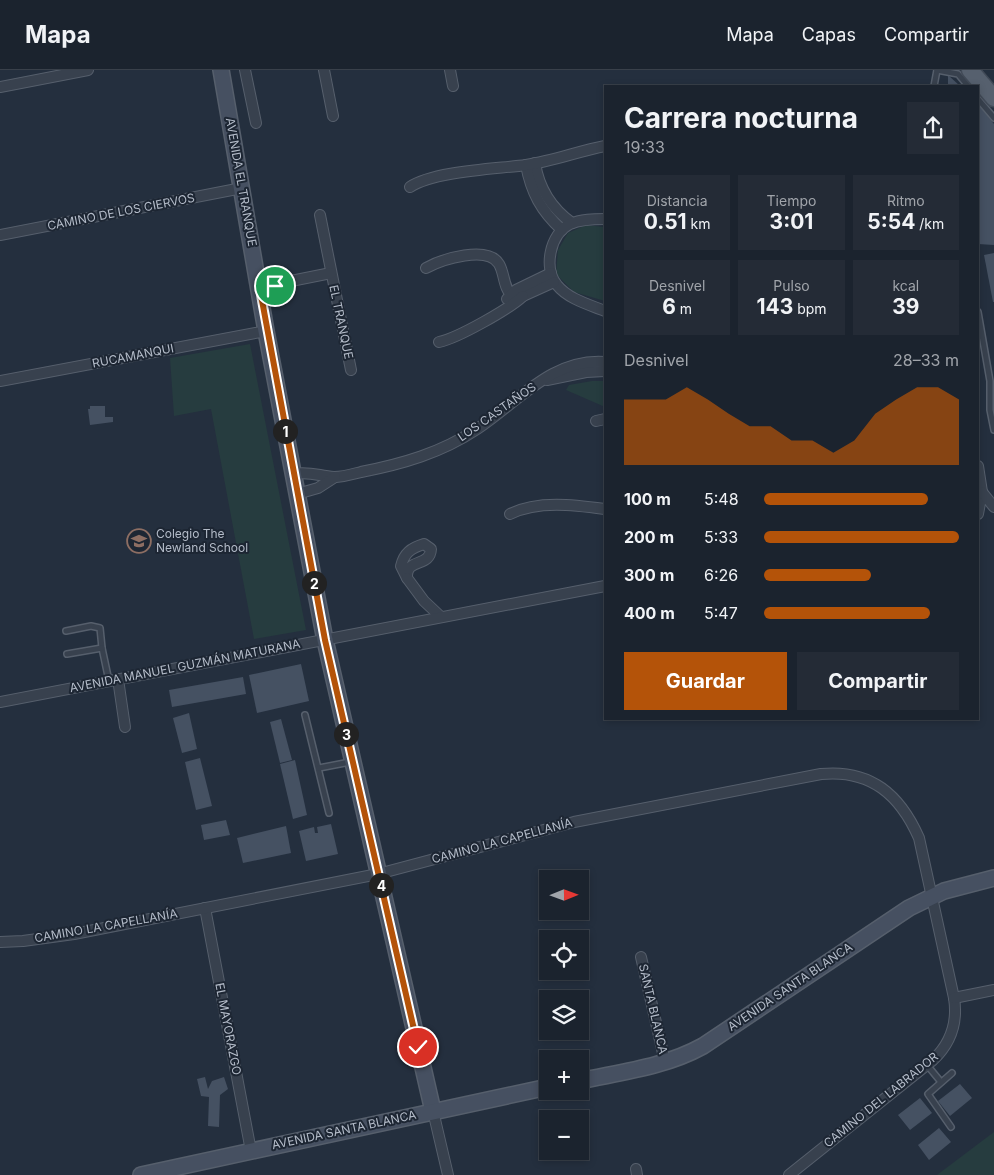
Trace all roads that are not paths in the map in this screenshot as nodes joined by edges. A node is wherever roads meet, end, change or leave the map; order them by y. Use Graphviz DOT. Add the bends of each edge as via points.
graph roads {
  1 [pos="88,70"];
  2 [pos="220,70"];
  3 [pos="245,70"];
  4 [pos="324,70"];
  5 [pos="450,70"];
  6 [pos="937,70"];
  7 [pos="970,70"];
  8 [pos="934,85"];
  9 [pos="967,85"];
  10 [pos="0,86"];
  11 [pos="453,86"];
  12 [pos="979,92"];
  13 [pos="979,100"];
  14 [pos="994,100"];
  15 [pos="333,116"];
  16 [pos="994,118"];
  17 [pos="256,123"];
  18 [pos="604,146"];
  19 [pos="531,164"];
  20 [pos="410,187"];
  21 [pos="242,188"];
  22 [pos="320,215"];
  23 [pos="604,219"];
  24 [pos="572,223"];
  25 [pos="562,230"];
  26 [pos="0,235"];
  27 [pos="426,268"];
  28 [pos="331,273"];
  29 [pos="258,275"];
  30 [pos="504,276"];
  31 [pos="553,277"];
  32 [pos="281,283"];
  33 [pos="523,292"];
  34 [pos="261,295"];
  35 [pos="510,295"];
  36 [pos="500,311"];
  37 [pos="604,311"];
  38 [pos="979,317"];
  39 [pos="266,331"];
  40 [pos="439,342"];
  41 [pos="604,362"];
  42 [pos="351,370"];
  43 [pos="604,371"];
  44 [pos="543,380"];
  45 [pos="992,380"];
  46 [pos="0,381"];
  47 [pos="994,430"];
  48 [pos="979,472"];
  49 [pos="293,474"];
  50 [pos="335,477"];
  51 [pos="982,492"];
  52 [pos="297,494"];
  53 [pos="994,507"];
  54 [pos="979,508"];
  55 [pos="604,509"];
  56 [pos="994,512"];
  57 [pos="510,514"];
  58 [pos="979,514"];
  59 [pos="407,578"];
  60 [pos="604,586"];
  61 [pos="424,601"];
  62 [pos="441,618"];
  63 [pos="422,621"];
  64 [pos="66,631"];
  65 [pos="325,640"];
  66 [pos="102,648"];
  67 [pos="67,654"];
  68 [pos="113,680"];
  69 [pos="0,702"];
  70 [pos="305,715"];
  71 [pos="125,727"];
  72 [pos="352,761"];
  73 [pos="319,768"];
  74 [pos="329,813"];
  75 [pos="378,874"];
  76 [pos="994,878"];
  77 [pos="932,896"];
  78 [pos="205,908"];
  79 [pos="0,942"];
  80 [pos="641,956"];
  81 [pos="994,990"];
  82 [pos="954,998"];
  83 [pos="665,1062"];
  84 [pos="927,1065"];
  85 [pos="952,1073"];
  86 [pos="589,1078"];
  87 [pos="941,1082"];
  88 [pos="539,1089"];
  89 [pos="433,1111"];
  90 [pos="951,1127"];
  91 [pos="251,1151"];
  92 [pos="142,1175"];
  93 [pos="448,1175"];
  94 [pos="789,1175"];
  1 -- 10 [label="street"];
  2 -- 21 [label="main road, AVENIDA EL TRANQUE"];
  3 -- 17 [label="street"];
  4 -- 15 [label="street"];
  5 -- 11 [label="street"];
  6 -- 8 [label="lane"];
  6 -- 9 [label="lane" via="958,74"];
  7 -- 14 [label="main road"];
  12 -- 14 [label="lane"];
  13 -- 16 [label="lane"];
  18 -- 19 [label="street"];
  19 -- 20 [label="street" via="436,178"];
  19 -- 24 [label="street" via="546,198"];
  19 -- 25 [label="street" via="531,189 548,217"];
  21 -- 26 [label="street, CAMINO DE LOS CIERVOS"];
  21 -- 29 [label="main road, AVENIDA EL TRANQUE"];
  22 -- 28 [label="street, EL TRANQUE"];
  23 -- 24 [label="street"];
  24 -- 25 [label="street"];
  25 -- 31 [label="street" via="550,254"];
  27 -- 30 [label="street" via="440,261 481,254 494,258"];
  28 -- 32 [label="street, EL TRANQUE"];
  28 -- 42 [label="street, EL TRANQUE"];
  29 -- 32 [label="street"];
  29 -- 34 [label="main road, AVENIDA EL TRANQUE"];
  30 -- 33 [label="street"];
  30 -- 35 [label="street"];
  31 -- 33 [label="street"];
  31 -- 37 [label="street" via="561,290"];
  32 -- 34 [label="street, EL TRANQUE"];
  33 -- 35 [label="street" via="515,297"];
  33 -- 36 [label="street"];
  34 -- 39 [label="main road, AVENIDA EL TRANQUE"];
  35 -- 36 [label="street"];
  36 -- 40 [label="street" via="457,336"];
  38 -- 45 [label="lane"];
  39 -- 46 [label="street, RUCAMANQUI"];
  39 -- 49 [label="main road, AVENIDA EL TRANQUE"];
  41 -- 44 [label="street, LOS CASTAÑOS" via="574,365"];
  43 -- 44 [label="street, LOS CASTAÑOS"];
  44 -- 50 [label="street, LOS CASTAÑOS" via="482,426 444,448 405,463"];
  45 -- 47 [label="lane" via="990,410"];
  48 -- 51 [label="street"];
  49 -- 50 [label="street, LOS CASTAÑOS" via="309,472"];
  49 -- 52 [label="main road, AVENIDA EL TRANQUE"];
  50 -- 52 [label="street, LOS CASTAÑOS" via="318,488"];
  51 -- 53 [label="street"];
  51 -- 54 [label="street"];
  52 -- 65 [label="main road, AVENIDA EL TRANQUE"];
  55 -- 57 [label="street" via="541,506"];
  56 -- 58 [label="street"];
  59 -- 61 [label="street"];
  60 -- 62 [label="street, AVENIDA MANUEL GUZMÁN MATURANA"];
  61 -- 62 [label="street"];
  61 -- 63 [label="street"];
  62 -- 63 [label="street, AVENIDA MANUEL GUZMÁN MATURANA"];
  63 -- 65 [label="street, AVENIDA MANUEL GUZMÁN MATURANA"];
  64 -- 66 [label="lane" via="97,626"];
  65 -- 68 [label="street, AVENIDA MANUEL GUZMÁN MATURANA"];
  65 -- 72 [label="main road, AVENIDA EL TRANQUE"];
  66 -- 67 [label="lane"];
  66 -- 68 [label="lane"];
  68 -- 69 [label="street, AVENIDA MANUEL GUZMÁN MATURANA"];
  68 -- 71 [label="street"];
  70 -- 73 [label="lane"];
  72 -- 73 [label="lane"];
  72 -- 75 [label="main road, AVENIDA EL TRANQUE"];
  73 -- 74 [label="lane"];
  75 -- 77 [label="street, CAMINO LA CAPELLANÍA" via="574,822 837,773 873,782 901,806 918,838"];
  75 -- 78 [label="street, CAMINO LA CAPELLANÍA"];
  75 -- 89 [label="main road, AVENIDA EL TRANQUE"];
  76 -- 77 [label="main road, AVENIDA SANTA BLANCA" via="957,886"];
  77 -- 82 [label="street, CAMINO DEL LABRADOR"];
  77 -- 83 [label="main road, AVENIDA SANTA BLANCA" via="909,908 703,1046"];
  78 -- 79 [label="street, CAMINO LA CAPELLANÍA" via="50,938"];
  78 -- 91 [label="street, EL MAYORAZGO"];
  80 -- 83 [label="street, SANTA BLANCA"];
  81 -- 82 [label="street"];
  82 -- 84 [label="street, CAMINO DEL LABRADOR" via="952,1032 945,1047"];
  83 -- 86 [label="main road, AVENIDA SANTA BLANCA"];
  84 -- 87 [label="lane"];
  84 -- 94 [label="street, CAMINO DEL LABRADOR"];
  85 -- 87 [label="lane"];
  87 -- 90 [label="lane" via="928,1094"];
  88 -- 89 [label="main road, AVENIDA SANTA BLANCA"];
  89 -- 91 [label="main road, AVENIDA SANTA BLANCA"];
  89 -- 93 [label="street, AVENIDA EL TRANQUE"];
  91 -- 92 [label="main road, AVENIDA SANTA BLANCA"];
}
